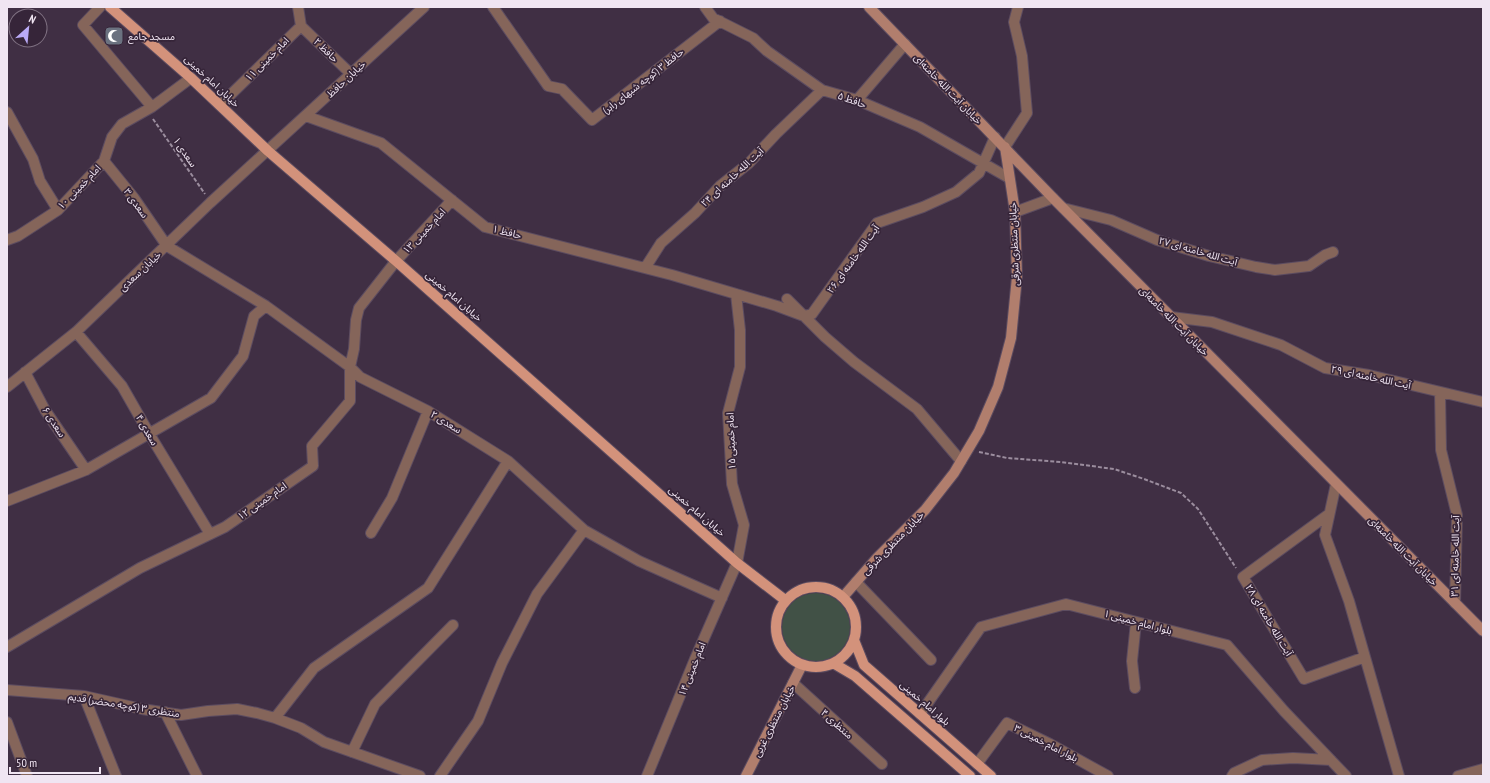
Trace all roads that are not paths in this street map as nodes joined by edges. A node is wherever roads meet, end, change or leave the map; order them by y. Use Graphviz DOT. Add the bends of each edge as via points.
graph roads {
  1 [pos="100,7"];
  2 [pos="110,7"];
  3 [pos="298,7"];
  4 [pos="424,7"];
  5 [pos="493,7"];
  6 [pos="705,7"];
  7 [pos="869,7"];
  8 [pos="1018,7"];
  9 [pos="720,21"];
  10 [pos="301,26"];
  11 [pos="905,44"];
  12 [pos="351,74"];
  13 [pos="191,78"];
  14 [pos="822,90"];
  15 [pos="857,100"];
  16 [pos="220,105"];
  17 [pos="149,108"];
  18 [pos="7,112"];
  19 [pos="306,116"];
  20 [pos="995,137"];
  21 [pos="1005,147"];
  22 [pos="268,151"];
  23 [pos="104,161"];
  24 [pos="1009,178"];
  25 [pos="1053,198"];
  26 [pos="452,200"];
  27 [pos="1063,208"];
  28 [pos="58,210"];
  29 [pos="1015,212"];
  30 [pos="7,240"];
  31 [pos="167,246"];
  32 [pos="1333,252"];
  33 [pos="396,261"];
  34 [pos="645,268"];
  35 [pos="736,294"];
  36 [pos="787,299"];
  37 [pos="266,306"];
  38 [pos="804,316"];
  39 [pos="1171,317"];
  40 [pos="76,332"];
  41 [pos="350,367"];
  42 [pos="25,372"];
  43 [pos="7,386"];
  44 [pos="1440,392"];
  45 [pos="1483,402"];
  46 [pos="428,411"];
  47 [pos="150,435"];
  48 [pos="508,461"];
  49 [pos="961,461"];
  50 [pos="86,470"];
  51 [pos="1336,484"];
  52 [pos="7,501"];
  53 [pos="1329,514"];
  54 [pos="584,530"];
  55 [pos="371,533"];
  56 [pos="210,534"];
  57 [pos="737,563"];
  58 [pos="856,582"];
  59 [pos="843,597"];
  60 [pos="722,598"];
  61 [pos="785,600"];
  62 [pos="1455,603"];
  63 [pos="1136,622"];
  64 [pos="453,625"];
  65 [pos="1483,631"];
  66 [pos="854,640"];
  67 [pos="7,647"];
  68 [pos="1365,657"];
  69 [pos="931,660"];
  70 [pos="833,663"];
  71 [pos="802,665"];
  72 [pos="793,683"];
  73 [pos="1135,688"];
  74 [pos="7,690"];
  75 [pos="84,696"];
  76 [pos="165,712"];
  77 [pos="920,714"];
  78 [pos="276,718"];
  79 [pos="7,722"];
  80 [pos="352,752"];
  81 [pos="1330,760"];
  82 [pos="882,764"];
  83 [pos="977,764"];
  84 [pos="1483,769"];
  85 [pos="27,776"];
  86 [pos="116,776"];
  87 [pos="196,776"];
  88 [pos="420,776"];
  89 [pos="440,776"];
  90 [pos="647,776"];
  91 [pos="746,776"];
  92 [pos="970,776"];
  93 [pos="991,776"];
  94 [pos="1108,776"];
  95 [pos="1232,776"];
  96 [pos="1346,776"];
  97 [pos="1399,776"];
  98 [pos="1458,776"];
  1 -- 17 [label="street" via="83,25"];
  2 -- 13 [label="main road, خیابان امام خمینی"];
  3 -- 10 [label="street"];
  4 -- 12 [label="street, خیابان حافظ"];
  5 -- 9 [label="street, حافظ ۳ (کوچه شبهای رابر)" via="548,86 562,89 592,120"];
  6 -- 9 [label="street, حافظ ۵" via="713,18"];
  7 -- 11 [label="main road, خیابان آیت الله خامنه‌ای"];
  8 -- 21 [label="street" via="1014,22 1022,56 1027,112"];
  9 -- 14 [label="street, حافظ ۵" via="753,38"];
  10 -- 12 [label="street, حافظ ۲"];
  10 -- 16 [label="street, امام خمینی ۱۱"];
  11 -- 15 [label="street"];
  11 -- 20 [label="main road, خیابان آیت الله خامنه‌ای"];
  12 -- 19 [label="street, خیابان حافظ"];
  13 -- 16 [label="main road, خیابان امام خمینی"];
  13 -- 17 [label="street, امام خمینی ۱۰"];
  14 -- 15 [label="street, حافظ ۵"];
  14 -- 34 [label="street, آیت الله خامنه ای ۲۴" via="749,163 720,186 695,213 661,243"];
  15 -- 24 [label="street, حافظ ۵" via="920,127"];
  16 -- 22 [label="main road, خیابان امام خمینی"];
  17 -- 23 [label="street, امام خمینی ۱۰" via="122,124 112,137"];
  18 -- 28 [label="street" via="33,159 40,181"];
  19 -- 22 [label="street, خیابان حافظ"];
  19 -- 26 [label="street, حافظ ۱" via="381,143"];
  20 -- 21 [label="main road, خیابان آیت الله خامنه‌ای"];
  20 -- 38 [label="street, آیت الله خامنه ای ۲۶" via="979,173 956,192 923,208 877,223 812,314"];
  21 -- 24 [label="main road, خیابان منتظری شرقی"];
  21 -- 25 [label="main road, خیابان آیت الله خامنه‌ای"];
  22 -- 31 [label="street, خیابان سعدی"];
  22 -- 33 [label="main road, خیابان امام خمینی"];
  23 -- 28 [label="street, امام خمینی ۱۰"];
  23 -- 31 [label="street, سعدی ۳" via="134,198"];
  24 -- 29 [label="main road, خیابان منتظری شرقی"];
  25 -- 27 [label="main road, خیابان آیت الله خامنه‌ای"];
  25 -- 29 [label="street"];
  26 -- 33 [label="street, امام خمینی ۱۳"];
  26 -- 34 [label="street, حافظ ۱" via="486,227"];
  27 -- 32 [label="street, آیت الله خامنه ای ۲۷" via="1111,220 1157,240 1209,256 1256,267 1275,270 1310,266"];
  27 -- 39 [label="main road, خیابان آیت الله خامنه‌ای"];
  28 -- 30 [label="street, امام خمینی ۱۰" via="18,236"];
  29 -- 49 [label="main road, خیابان منتظری شرقی" via="1017,277 1012,338 998,387"];
  31 -- 37 [label="street, سعدی ۲"];
  31 -- 40 [label="street, خیابان سعدی"];
  33 -- 41 [label="street, امام خمینی ۱۲" via="359,308"];
  33 -- 57 [label="main road, خیابان امام خمینی"];
  34 -- 35 [label="street, حافظ ۱"];
  35 -- 38 [label="street"];
  35 -- 57 [label="street, امام خمینی ۱۵" via="740,330 740,367 728,413 732,484 744,525"];
  36 -- 38 [label="street"];
  37 -- 41 [label="street, سعدی ۲"];
  37 -- 47 [label="street" via="254,316 243,356 211,398"];
  38 -- 49 [label="street" via="854,362 917,409"];
  39 -- 44 [label="street, آیت الله خامنه ای ۲۹" via="1212,322 1281,345 1325,368 1369,375"];
  39 -- 51 [label="main road, خیابان آیت الله خامنه‌ای"];
  40 -- 42 [label="street, خیابان سعدی"];
  40 -- 47 [label="street, سعدی ۴" via="122,386"];
  41 -- 46 [label="street, سعدی ۲" via="360,377"];
  41 -- 56 [label="street, امام خمینی ۱۲" via="350,401 312,446 313,466 225,527"];
  42 -- 43 [label="street, خیابان سعدی"];
  42 -- 50 [label="street, سعدی ۶" via="45,410"];
  44 -- 45 [label="street, آیت الله خامنه ای ۲۹"];
  44 -- 62 [label="street, آیت الله خامنه ای ۳۱" via="1441,450 1457,515"];
  46 -- 48 [label="street, سعدی ۲"];
  46 -- 55 [label="street" via="392,498"];
  47 -- 50 [label="street"];
  47 -- 56 [label="street, سعدی ۴"];
  48 -- 54 [label="street, سعدی ۲"];
  48 -- 78 [label="street" via="428,588 314,668"];
  49 -- 58 [label="main road, خیابان منتظری شرقی" via="925,510"];
  50 -- 52 [label="street"];
  51 -- 53 [label="street"];
  51 -- 62 [label="main road, خیابان آیت الله خامنه‌ای"];
  53 -- 68 [label="street" via="1325,535 1350,601"];
  53 -- 68 [label="street, آیت الله خامنه ای ۲۸" via="1243,576 1304,679"];
  54 -- 60 [label="street, سعدی ۲" via="639,560"];
  54 -- 89 [label="street" via="537,594 502,663 478,721"];
  56 -- 67 [label="street, امام خمینی ۱۲" via="140,568"];
  57 -- 60 [label="street, امام خمینی ۱۴"];
  57 -- 61 [label="main road, خیابان امام خمینی"];
  58 -- 59 [label="main road, خیابان منتظری شرقی"];
  58 -- 69 [label="street"];
  59 -- 61 [label="main road" via="832,590 807,587"];
  59 -- 66 [label="main road" via="855,617"];
  60 -- 90 [label="street, امام خمینی ۱۴"];
  61 -- 71 [label="main road" via="778,611 776,637 791,659"];
  62 -- 65 [label="main road, خیابان آیت الله خامنه‌ای"];
  63 -- 73 [label="street" via="1132,661"];
  63 -- 77 [label="street, بلوار امام خمینی ۱" via="1066,604 981,626"];
  63 -- 81 [label="street, بلوار امام خمینی ۱" via="1227,645"];
  64 -- 80 [label="street" via="375,704"];
  66 -- 70 [label="main road" via="842,658"];
  66 -- 77 [label="main road, بلوار امام خمینی" via="864,665"];
  68 -- 97 [label="street"];
  70 -- 71 [label="main road" via="818,667"];
  70 -- 92 [label="main road" via="855,676"];
  71 -- 72 [label="main road, خیابان منتظری غربی"];
  72 -- 82 [label="street, منتظری ۴"];
  72 -- 91 [label="main road, خیابان منتظری غربی"];
  74 -- 75 [label="street, منتظری ۳ (کوچه محضر) قدیم"];
  75 -- 76 [label="street, منتظری ۳ (کوچه محضر) قدیم"];
  75 -- 86 [label="street"];
  76 -- 78 [label="street, منتظری ۳ (کوچه محضر) قدیم" via="181,715 237,709"];
  76 -- 87 [label="street"];
  77 -- 83 [label="main road, بلوار امام خمینی"];
  78 -- 80 [label="street, منتظری ۳ (کوچه محضر) قدیم" via="301,728 324,742"];
  79 -- 85 [label="street"];
  80 -- 88 [label="street, منتظری ۳ (کوچه محضر) قدیم"];
  81 -- 95 [label="street" via="1262,760"];
  81 -- 96 [label="street, بلوار امام خمینی ۱"];
  83 -- 93 [label="main road, بلوار امام خمینی"];
  83 -- 94 [label="street, بلوار امام خمینی ۳" via="1007,723"];
  84 -- 98 [label="street"];
}
